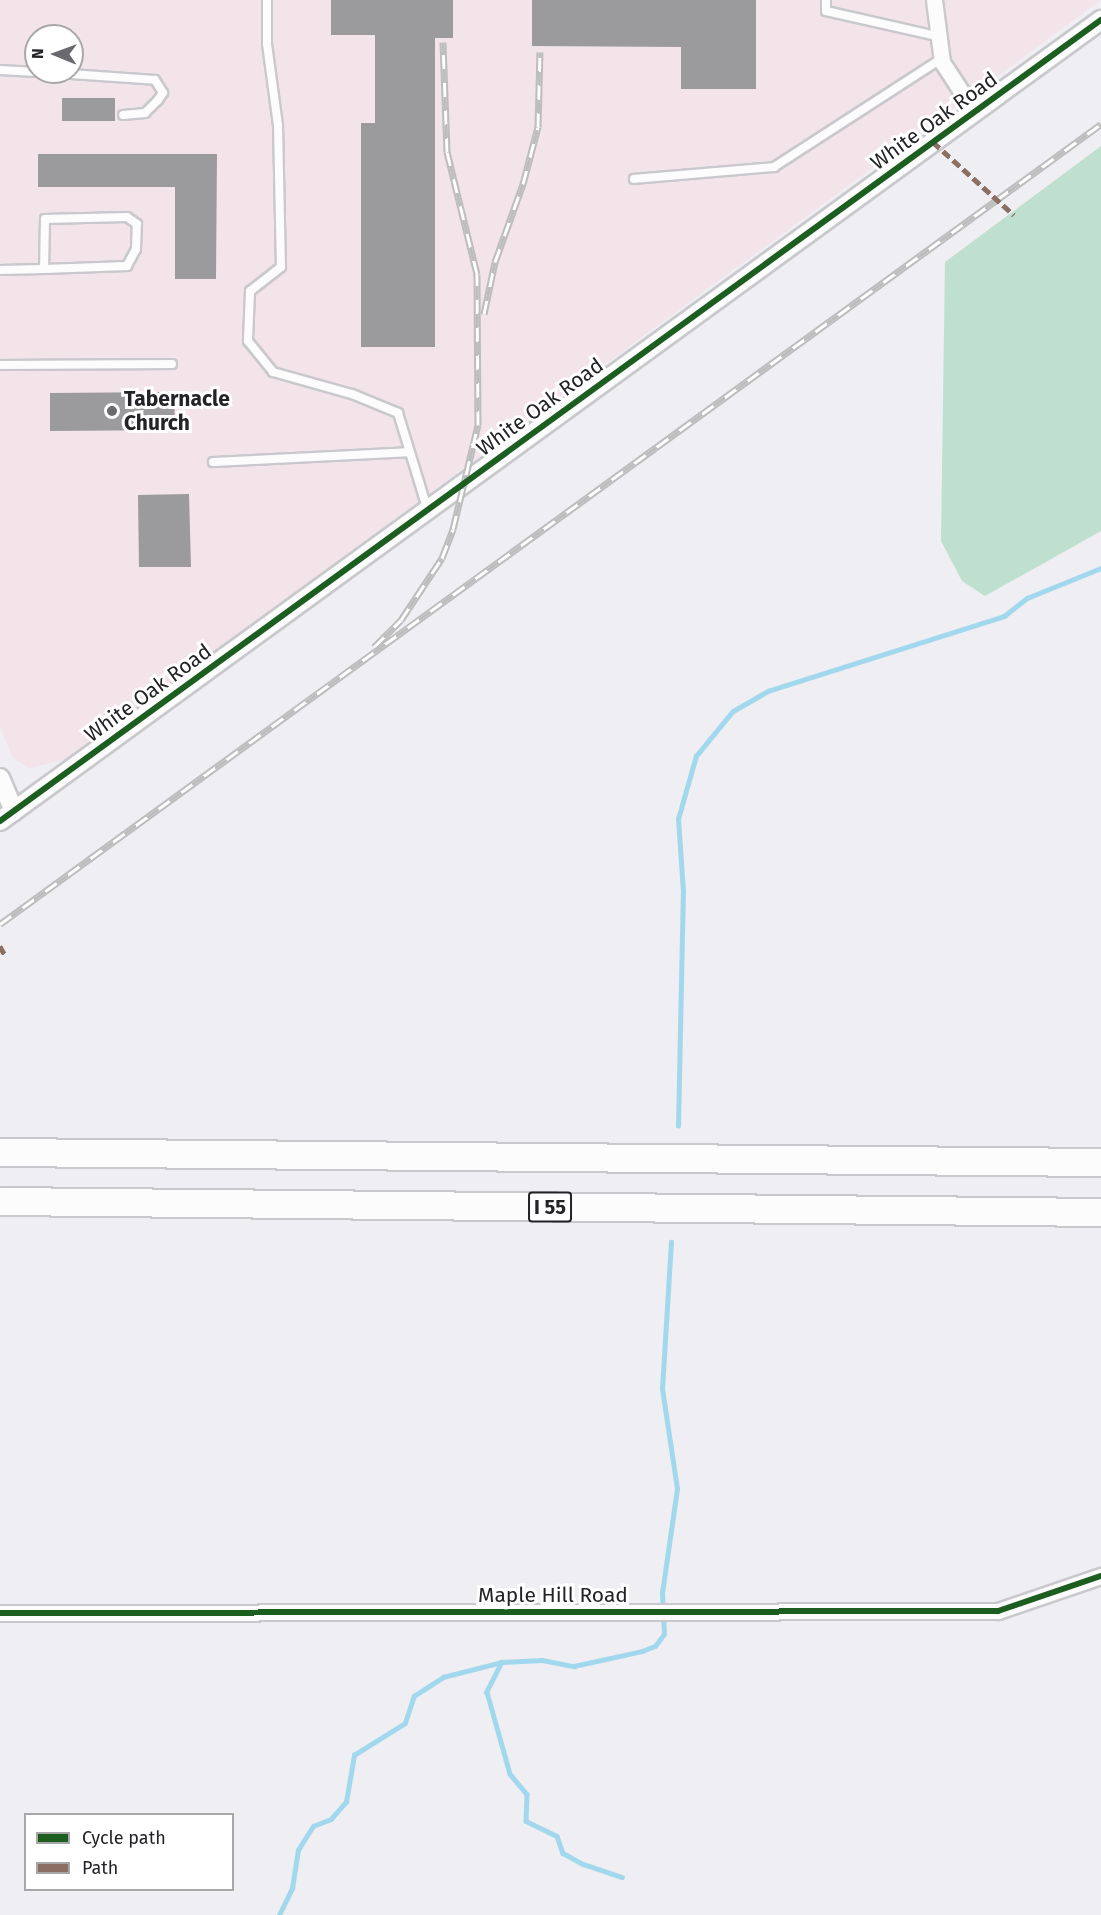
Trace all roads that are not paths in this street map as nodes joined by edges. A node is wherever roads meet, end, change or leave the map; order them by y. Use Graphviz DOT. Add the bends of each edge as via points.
graph roads {
  1 [pos="267,0"];
  2 [pos="826,0"];
  3 [pos="934,0"];
  4 [pos="1101,20"];
  5 [pos="937,36"];
  6 [pos="941,58"];
  7 [pos="0,70"];
  8 [pos="24,71"];
  9 [pos="84,75"];
  10 [pos="974,111"];
  11 [pos="123,115"];
  12 [pos="634,179"];
  13 [pos="44,268"];
  14 [pos="0,270"];
  15 [pos="172,364"];
  16 [pos="0,365"];
  17 [pos="409,452"];
  18 [pos="213,462"];
  19 [pos="428,509"];
  20 [pos="0,778"];
  21 [pos="7,816"];
  22 [pos="0,1152"];
  23 [pos="1101,1162"];
  24 [pos="0,1201"];
  25 [pos="1101,1212"];
  26 [pos="1101,1576"];
  27 [pos="0,1613"];
  1 -- 17 [label="lane" via="267,44 278,125 281,267 250,291 248,341 273,372 352,394 398,413"];
  2 -- 5 [label="lane" via="826,10"];
  3 -- 5 [label="street"];
  4 -- 10 [label="street, White Oak Road"];
  5 -- 6 [label="street"];
  6 -- 10 [label="street"];
  6 -- 12 [label="lane" via="774,167"];
  7 -- 8 [label="lane"];
  9 -- 11 [label="lane" via="155,80 163,93 158,100 145,113"];
  10 -- 19 [label="street, White Oak Road"];
  13 -- 13 [label="lane" via="127,266 136,249 137,224 127,217 45,219"];
  13 -- 14 [label="lane"];
  15 -- 16 [label="lane"];
  17 -- 18 [label="lane"];
  17 -- 19 [label="lane"];
  19 -- 21 [label="street, White Oak Road"];
  20 -- 21 [label="street"];
  22 -- 23 [label="highway"];
  24 -- 25 [label="highway, I 55"];
  26 -- 27 [label="street, Maple Hill Road" via="998,1611"];
}
